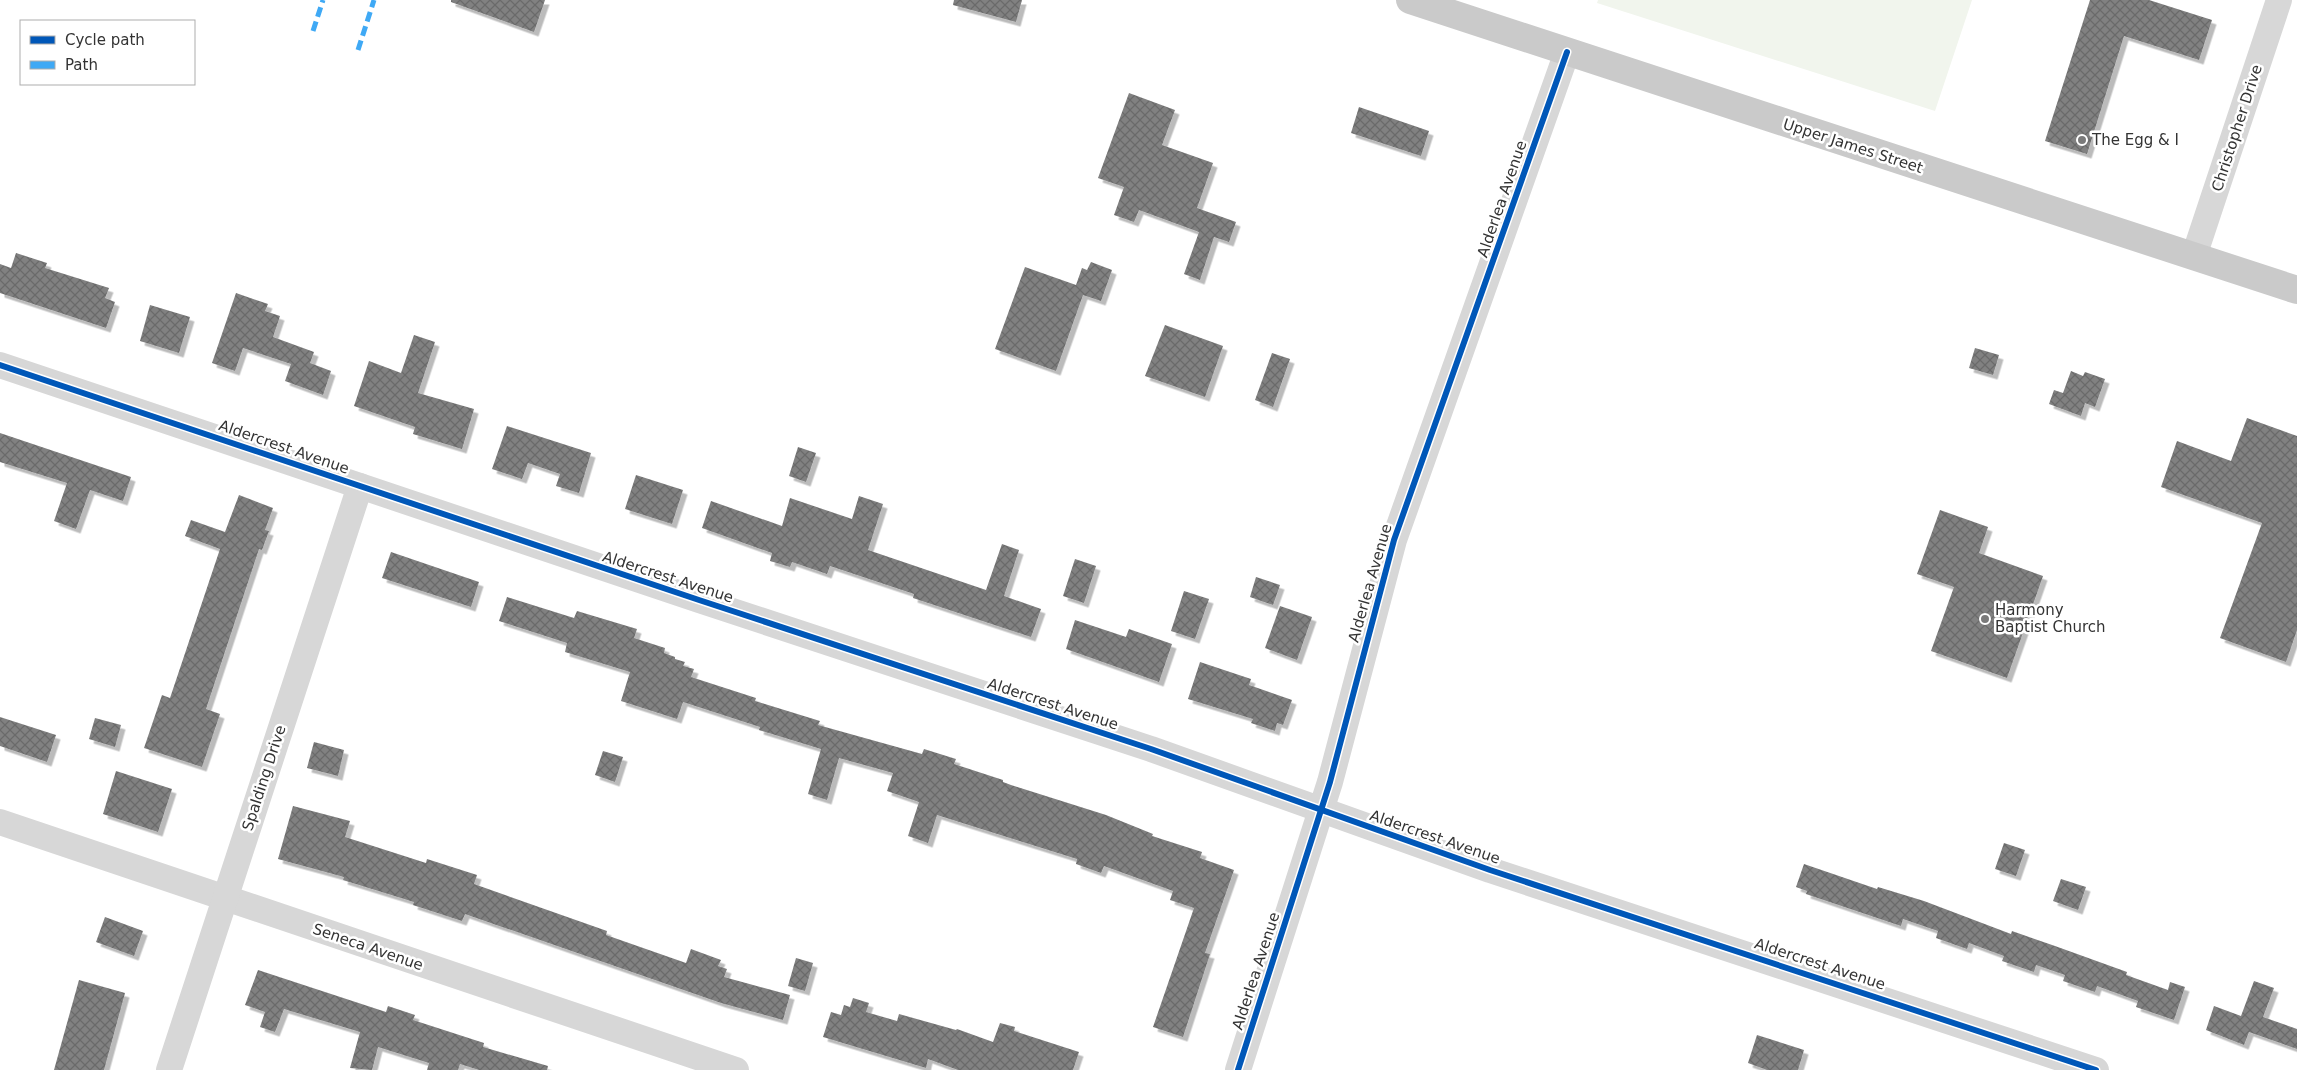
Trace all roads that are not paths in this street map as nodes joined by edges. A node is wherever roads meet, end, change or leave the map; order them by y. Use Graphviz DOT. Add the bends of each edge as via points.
graph roads {
  1 [pos="1410,0"];
  2 [pos="2279,0"];
  3 [pos="1567,52"];
  4 [pos="2194,256"];
  5 [pos="2297,290"];
  6 [pos="0,365"];
  7 [pos="360,486"];
  8 [pos="1320,810"];
  9 [pos="0,822"];
  10 [pos="224,898"];
  11 [pos="169,1070"];
  12 [pos="736,1070"];
  13 [pos="1238,1070"];
  14 [pos="2096,1070"];
  1 -- 3 [label="main road, Upper James Street"];
  2 -- 4 [label="street, Christopher Drive"];
  3 -- 4 [label="main road, Upper James Street"];
  3 -- 8 [label="street, Alderlea Avenue" via="1394,540"];
  4 -- 5 [label="main road, Upper James Street"];
  6 -- 7 [label="street, Aldercrest Avenue"];
  7 -- 8 [label="street, Aldercrest Avenue" via="1151,750"];
  7 -- 10 [label="street, Spalding Drive"];
  8 -- 13 [label="street, Alderlea Avenue"];
  8 -- 14 [label="street, Aldercrest Avenue" via="1490,870"];
  9 -- 10 [label="street, Seneca Avenue"];
  10 -- 11 [label="street, Spalding Drive"];
  10 -- 12 [label="street, Seneca Avenue"];
}
